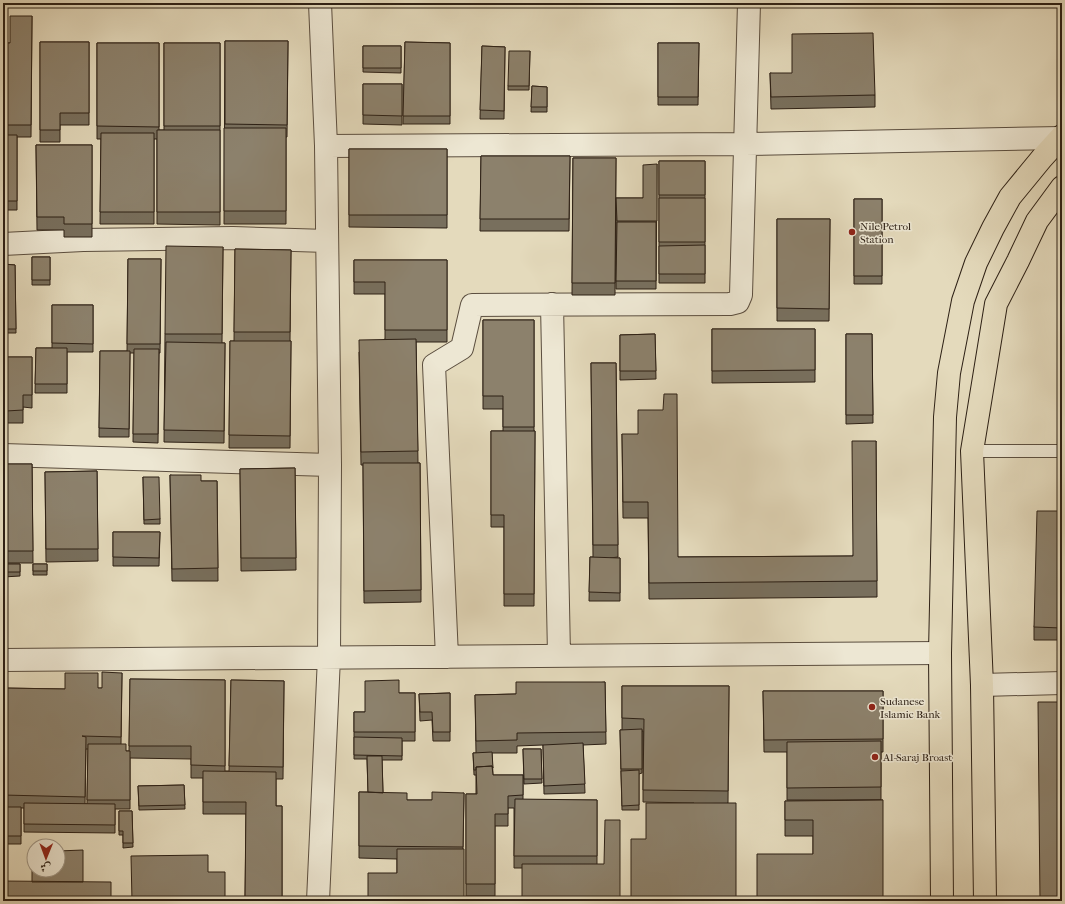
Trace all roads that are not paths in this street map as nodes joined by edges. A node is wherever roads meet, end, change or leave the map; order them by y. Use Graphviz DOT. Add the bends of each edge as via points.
graph roads {
  1 [pos="320,3"];
  2 [pos="748,3"];
  3 [pos="1062,137"];
  4 [pos="745,144"];
  5 [pos="326,146"];
  6 [pos="1062,187"];
  7 [pos="327,241"];
  8 [pos="3,244"];
  9 [pos="552,304"];
  10 [pos="972,451"];
  11 [pos="1062,452"];
  12 [pos="3,455"];
  13 [pos="330,465"];
  14 [pos="940,653"];
  15 [pos="559,655"];
  16 [pos="329,657"];
  17 [pos="447,657"];
  18 [pos="3,660"];
  19 [pos="1062,683"];
  20 [pos="982,685"];
  21 [pos="318,901"];
  22 [pos="942,901"];
  23 [pos="985,901"];
  1 -- 5 [label="street"];
  2 -- 4 [label="street"];
  3 -- 4 [label="street"];
  3 -- 14 [label="main road" via="1010,197 976,263 963,301 949,373 945,417"];
  4 -- 5 [label="street"];
  4 -- 9 [label="street" via="741,295 738,302"];
  5 -- 7 [label="street"];
  6 -- 10 [label="main road" via="1037,221 996,304"];
  7 -- 8 [label="street" via="233,238"];
  7 -- 13 [label="street"];
  9 -- 15 [label="street"];
  9 -- 17 [label="street" via="472,305 462,348 434,365"];
  10 -- 11 [label="lane"];
  10 -- 20 [label="main road"];
  12 -- 13 [label="street"];
  13 -- 16 [label="street"];
  14 -- 15 [label="street"];
  14 -- 22 [label="main road"];
  15 -- 17 [label="street"];
  16 -- 17 [label="street"];
  16 -- 18 [label="street"];
  16 -- 21 [label="street"];
  19 -- 20 [label="street"];
  20 -- 23 [label="main road"];
}
